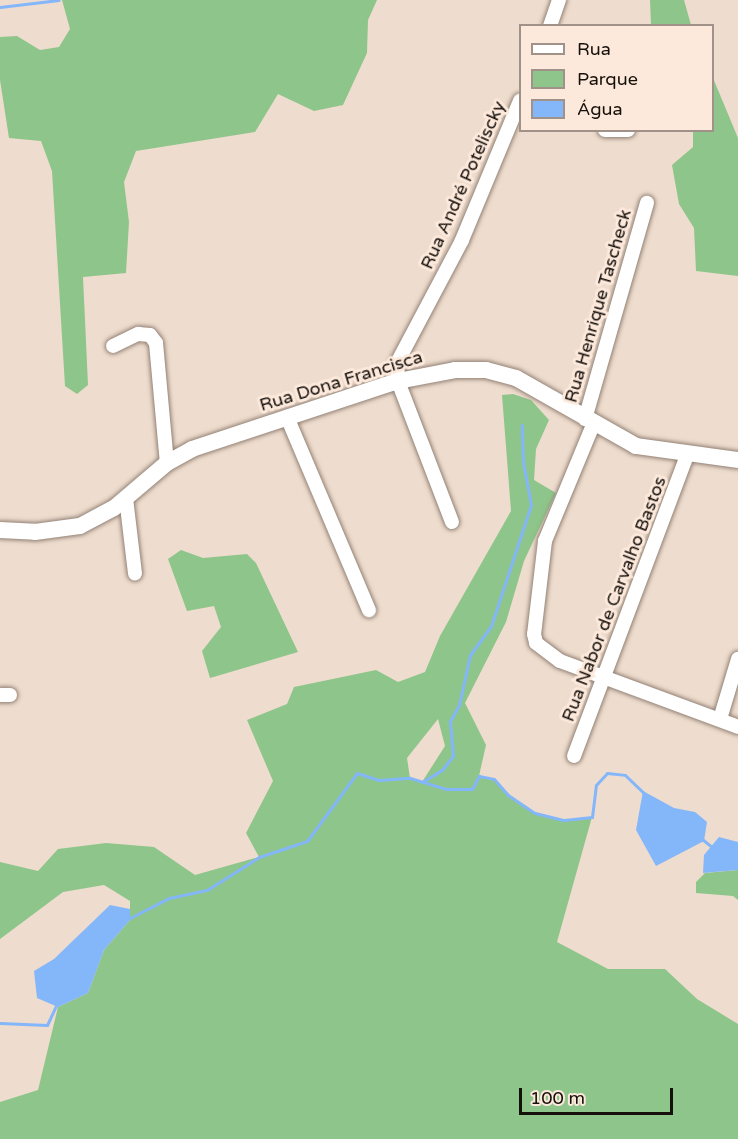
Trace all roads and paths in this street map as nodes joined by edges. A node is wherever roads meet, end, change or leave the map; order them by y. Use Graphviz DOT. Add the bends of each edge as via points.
graph roads {
  1 [pos="560,0"];
  2 [pos="551,24"];
  3 [pos="519,106"];
  4 [pos="647,203"];
  5 [pos="113,346"];
  6 [pos="398,381"];
  7 [pos="287,417"];
  8 [pos="589,422"];
  9 [pos="687,455"];
  10 [pos="738,460"];
  11 [pos="167,463"];
  12 [pos="126,498"];
  13 [pos="452,522"];
  14 [pos="0,530"];
  15 [pos="135,573"];
  16 [pos="369,610"];
  17 [pos="738,659"];
  18 [pos="603,676"];
  19 [pos="720,719"];
  20 [pos="738,727"];
  21 [pos="574,756"];
  1 -- 2 [label="street"];
  3 -- 6 [label="street, Rua André Poteliscky" via="462,240 400,354"];
  4 -- 8 [label="street, Rua Henrique Tascheck"];
  5 -- 11 [label="street" via="138,334 150,335 156,343"];
  6 -- 7 [label="main road, Rua Dona Francisca"];
  6 -- 8 [label="main road, Rua Dona Francisca" via="455,370 501,373 545,392"];
  6 -- 13 [label="street"];
  7 -- 11 [label="main road, Rua Dona Francisca" via="192,449"];
  7 -- 16 [label="street"];
  8 -- 9 [label="main road, Rua Dona Francisca" via="636,446"];
  8 -- 18 [label="street, Rua Henrique Tascheck" via="545,541 534,634 542,650 560,661"];
  9 -- 10 [label="main road, Rua Dona Francisca"];
  9 -- 18 [label="street, Rua Nabor de Carvalho Bastos"];
  11 -- 12 [label="main road, Rua Dona Francisca"];
  12 -- 14 [label="main road, Rua Dona Francisca" via="80,526 35,532"];
  12 -- 15 [label="street"];
  17 -- 19 [label="street"];
  18 -- 19 [label="street"];
  18 -- 21 [label="street, Rua Nabor de Carvalho Bastos"];
  19 -- 20 [label="street"];
}
